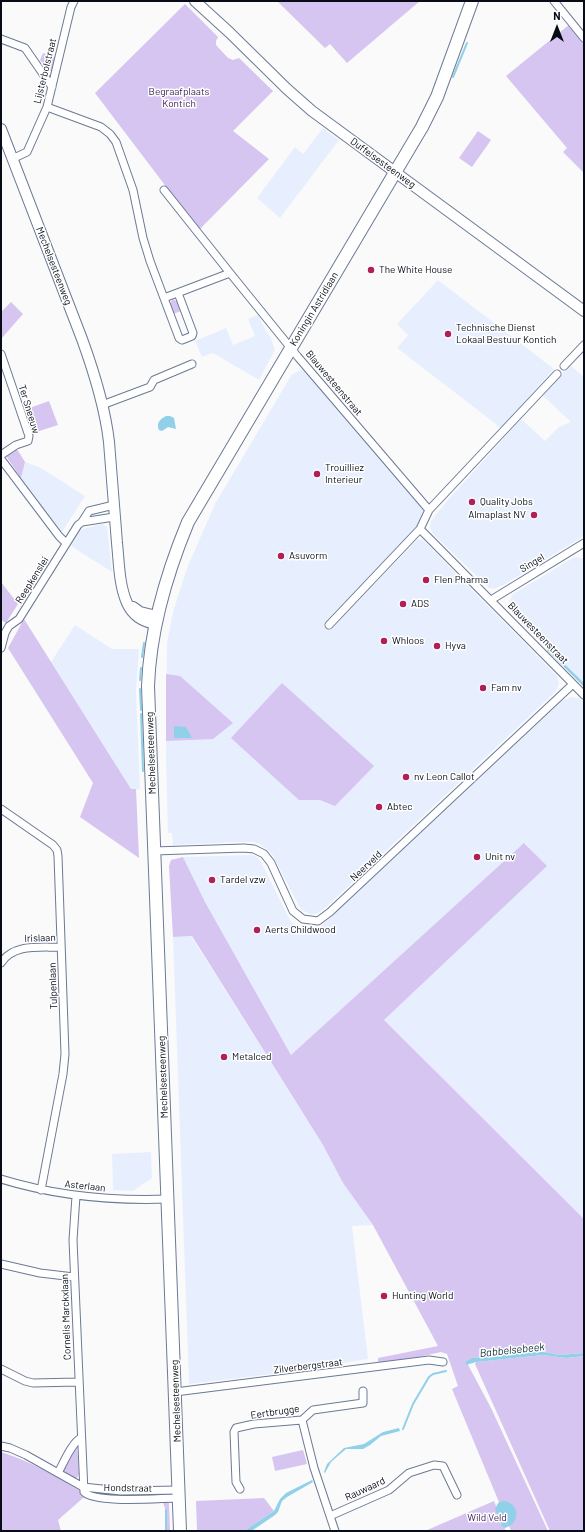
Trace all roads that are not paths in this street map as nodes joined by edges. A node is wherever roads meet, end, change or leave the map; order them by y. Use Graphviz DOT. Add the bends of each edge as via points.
graph roads {
  1 [pos="74,1"];
  2 [pos="195,1"];
  3 [pos="472,1"];
  4 [pos="554,1"];
  5 [pos="584,38"];
  6 [pos="1,39"];
  7 [pos="52,87"];
  8 [pos="47,107"];
  9 [pos="1,129"];
  10 [pos="12,159"];
  11 [pos="395,172"];
  12 [pos="164,190"];
  13 [pos="230,273"];
  14 [pos="178,293"];
  15 [pos="164,298"];
  16 [pos="584,311"];
  17 [pos="584,345"];
  18 [pos="291,348"];
  19 [pos="1,354"];
  20 [pos="192,364"];
  21 [pos="564,366"];
  22 [pos="557,374"];
  23 [pos="102,405"];
  24 [pos="1,455"];
  25 [pos="1,459"];
  26 [pos="114,505"];
  27 [pos="429,510"];
  28 [pos="114,517"];
  29 [pos="82,522"];
  30 [pos="420,528"];
  31 [pos="66,543"];
  32 [pos="584,543"];
  33 [pos="491,600"];
  34 [pos="156,620"];
  35 [pos="329,625"];
  36 [pos="3,631"];
  37 [pos="1,648"];
  38 [pos="573,684"];
  39 [pos="584,695"];
  40 [pos="1,811"];
  41 [pos="154,851"];
  42 [pos="62,947"];
  43 [pos="1,963"];
  44 [pos="1,1179"];
  45 [pos="40,1190"];
  46 [pos="76,1196"];
  47 [pos="168,1199"];
  48 [pos="1,1264"];
  49 [pos="74,1277"];
  50 [pos="443,1362"];
  51 [pos="1,1369"];
  52 [pos="78,1382"];
  53 [pos="363,1391"];
  54 [pos="176,1392"];
  55 [pos="302,1420"];
  56 [pos="81,1438"];
  57 [pos="1,1446"];
  58 [pos="58,1473"];
  59 [pos="83,1487"];
  60 [pos="240,1489"];
  61 [pos="179,1494"];
  62 [pos="456,1495"];
  63 [pos="330,1516"];
  64 [pos="180,1531"];
  65 [pos="335,1531"];
  1 -- 7 [label="street, Lijsterbolstraat"];
  2 -- 11 [label="street, Duffelsesteenweg" via="303,104"];
  3 -- 11 [label="main road, Koningin Astridlaan" via="437,97"];
  4 -- 5 [label="street"];
  6 -- 7 [label="street" via="25,48"];
  7 -- 8 [label="street, Lijsterbolstraat"];
  8 -- 10 [label="street, Lijsterbolstraat" via="27,152"];
  8 -- 15 [label="street" via="101,127 116,142 133,190 150,261"];
  9 -- 10 [label="street, Mechelsesteenweg"];
  10 -- 23 [label="street, Mechelsesteenweg" via="82,339"];
  11 -- 16 [label="street, Duffelsesteenweg"];
  11 -- 18 [label="main road, Koningin Astridlaan"];
  12 -- 13 [label="street, Blauwesteenstraat"];
  13 -- 14 [label="street"];
  13 -- 18 [label="street, Blauwesteenstraat"];
  14 -- 15 [label="street"];
  14 -- 15 [label="street" via="193,333 182,340"];
  17 -- 21 [label="street"];
  18 -- 27 [label="street, Blauwesteenstraat"];
  18 -- 34 [label="main road, Koningin Astridlaan" via="188,522 165,583"];
  19 -- 24 [label="street, Ter Sneeuw" via="29,436 28,441"];
  20 -- 23 [label="street" via="154,380 150,387"];
  22 -- 27 [label="street"];
  23 -- 26 [label="street, Mechelsesteenweg"];
  25 -- 31 [label="street"];
  26 -- 28 [label="street, Mechelsesteenweg"];
  26 -- 29 [label="street, Reepkenslei" via="89,511"];
  27 -- 30 [label="street"];
  28 -- 29 [label="street"];
  28 -- 34 [label="street, Mechelsesteenweg" via="118,562 125,596 137,617"];
  29 -- 31 [label="street, Reepkenslei"];
  30 -- 33 [label="street, Blauwesteenstraat"];
  30 -- 35 [label="street"];
  31 -- 36 [label="street, Reepkenslei" via="19,619"];
  32 -- 33 [label="street, Singel"];
  33 -- 38 [label="street, Blauwesteenstraat"];
  34 -- 41 [label="main road, Mechelsesteenweg" via="148,686"];
  36 -- 37 [label="street, Reepkenslei"];
  38 -- 39 [label="street, Blauwesteenstraat"];
  38 -- 41 [label="street, Neerveld" via="318,921 303,919 293,911 271,863 264,854 254,849"];
  40 -- 42 [label="street, Tulpenlaan" via="57,850"];
  41 -- 47 [label="main road, Mechelsesteenweg"];
  42 -- 43 [label="street, Irislaan" via="17,950"];
  42 -- 45 [label="street, Tulpenlaan" via="65,1063"];
  44 -- 45 [label="street, Asterlaan"];
  45 -- 46 [label="street, Asterlaan"];
  46 -- 47 [label="street, Asterlaan"];
  46 -- 49 [label="street, Cornelis Marckxlaan" via="73,1233"];
  47 -- 54 [label="main road, Mechelsesteenweg"];
  48 -- 49 [label="street" via="40,1273"];
  49 -- 52 [label="street, Cornelis Marckxlaan"];
  50 -- 54 [label="street, Zilverbergstraat" via="429,1360"];
  51 -- 52 [label="street" via="33,1383"];
  52 -- 56 [label="street, Cornelis Marckxlaan"];
  53 -- 55 [label="street, Eertbrugge" via="363,1403 315,1409"];
  54 -- 61 [label="main road, Mechelsesteenweg"];
  55 -- 60 [label="street, Eertbrugge" via="254,1424 235,1429 236,1482"];
  55 -- 63 [label="street"];
  56 -- 58 [label="street" via="73,1444"];
  56 -- 59 [label="street, Cornelis Marckxlaan"];
  57 -- 58 [label="street, Hondstraat" via="21,1453"];
  58 -- 59 [label="street, Hondstraat"];
  59 -- 61 [label="street, Hondstraat"];
  61 -- 64 [label="main road, Mechelsesteenweg"];
  62 -- 63 [label="street, Rauwaard" via="443,1466 434,1465 409,1473 388,1490"];
  63 -- 65 [label="street"];
}
